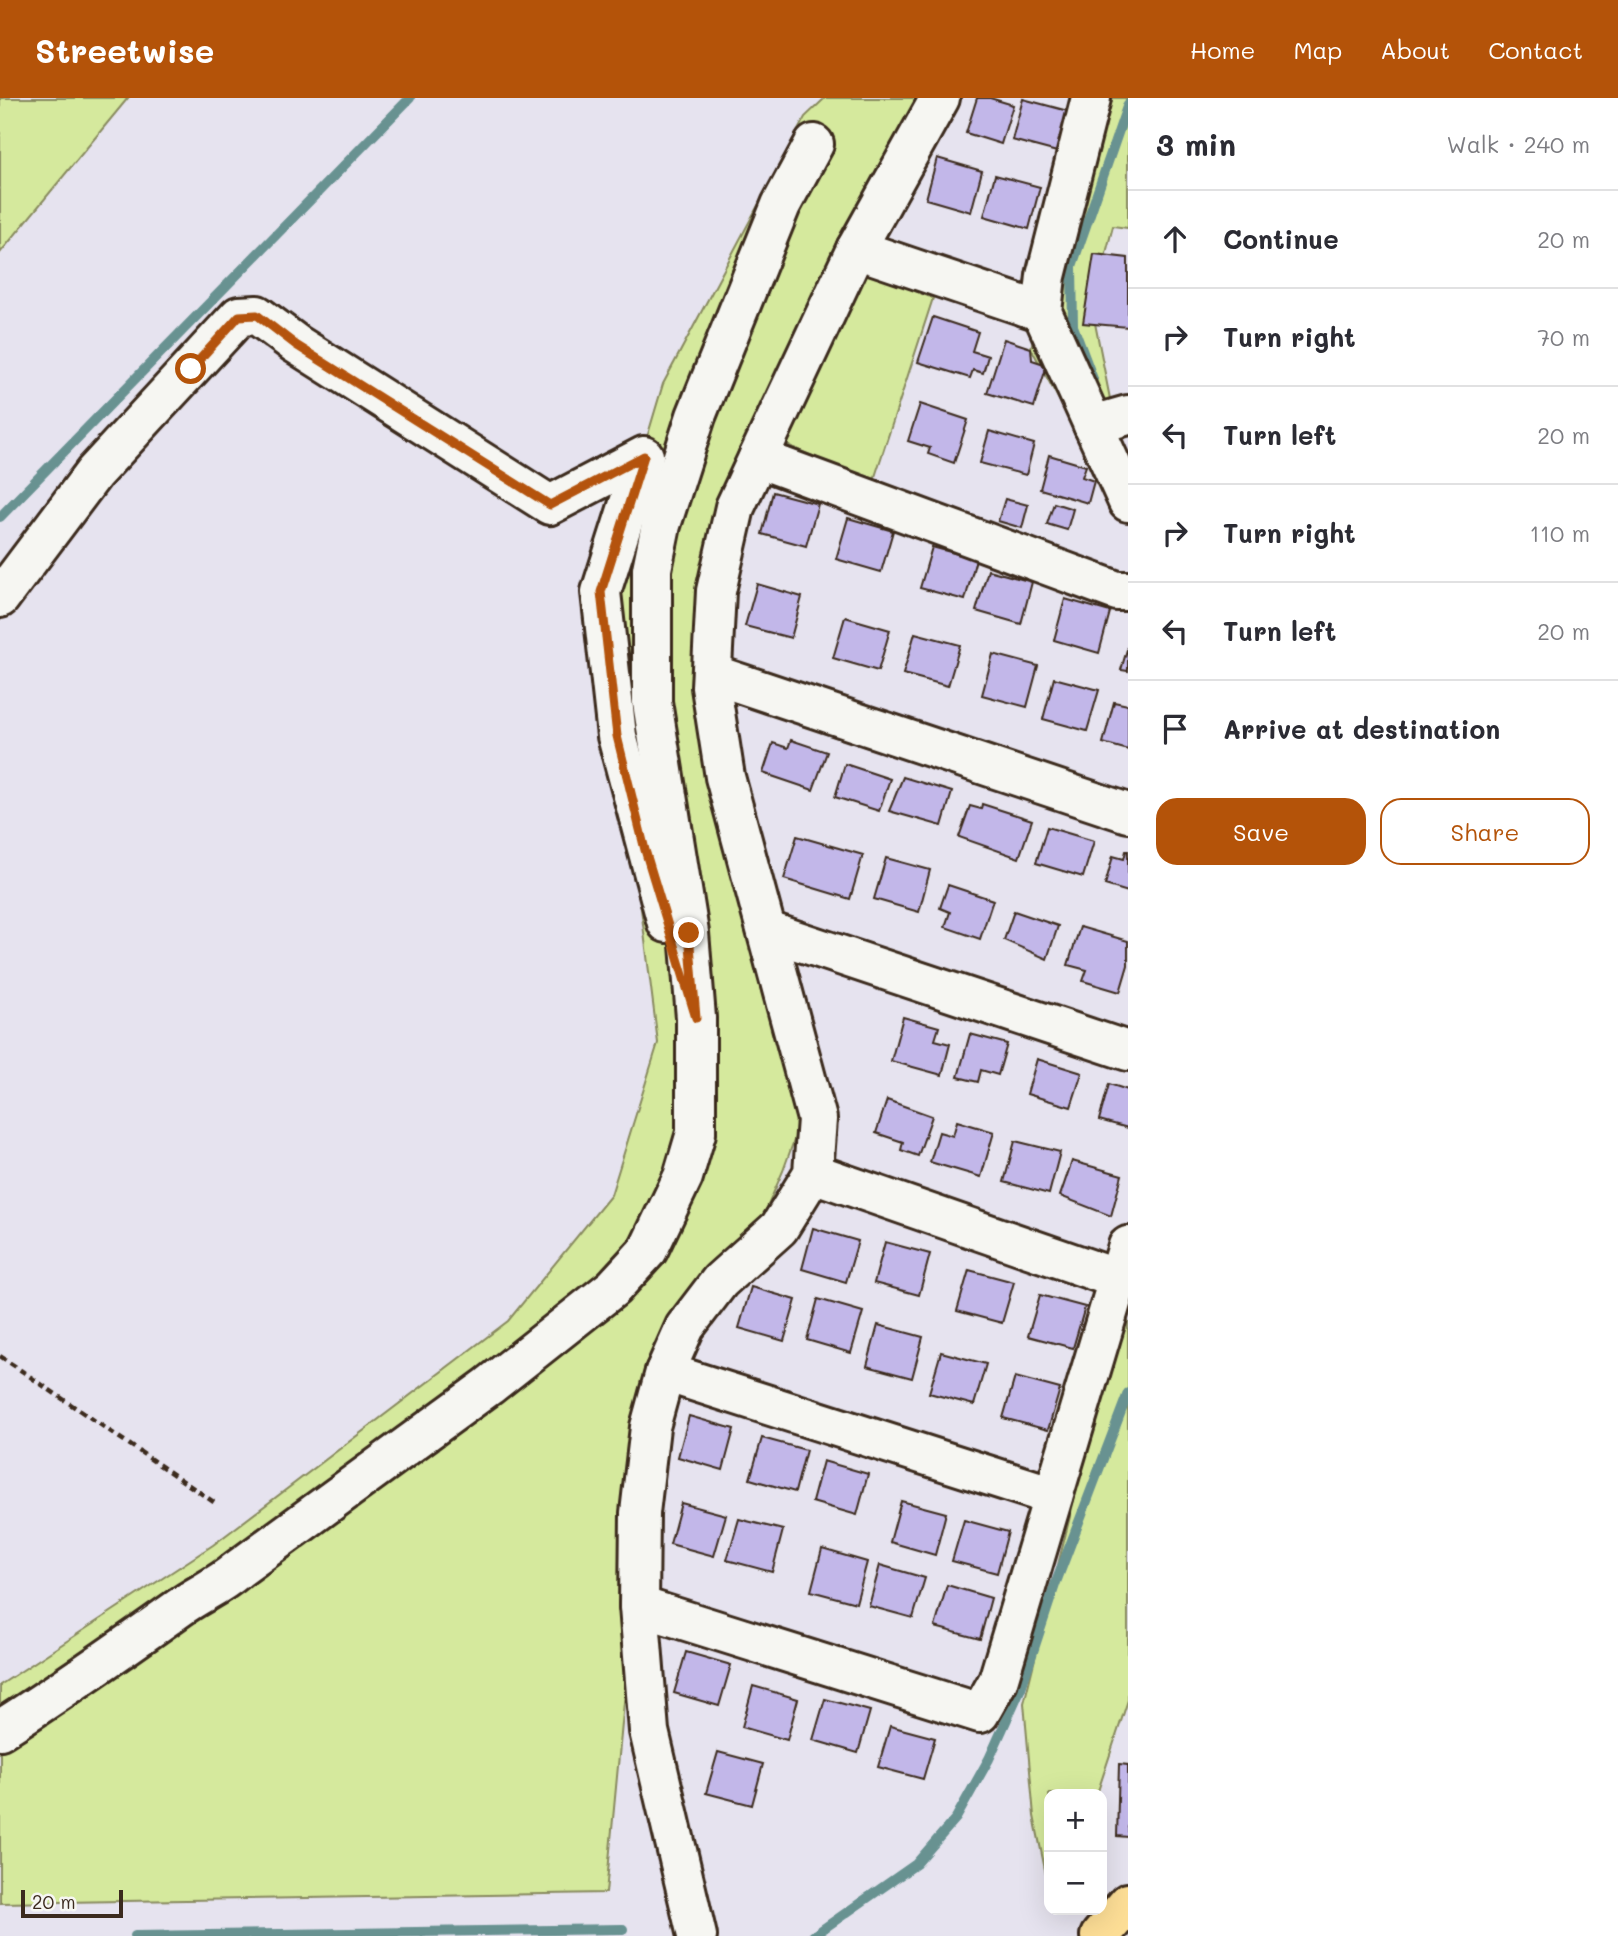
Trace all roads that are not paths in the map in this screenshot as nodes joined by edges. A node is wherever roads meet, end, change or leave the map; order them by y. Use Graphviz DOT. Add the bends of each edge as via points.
graph roads {
  1 [pos="940,98"];
  2 [pos="1091,98"];
  3 [pos="814,144"];
  4 [pos="856,249"];
  5 [pos="1042,312"];
  6 [pos="1109,421"];
  7 [pos="758,458"];
  8 [pos="1128,502"];
  9 [pos="1128,591"];
  10 [pos="0,598"];
  11 [pos="712,674"];
  12 [pos="1128,813"];
  13 [pos="768,931"];
  14 [pos="696,1018"];
  15 [pos="1128,1051"];
  16 [pos="813,1173"];
  17 [pos="1123,1262"];
  18 [pos="665,1372"];
  19 [pos="1053,1496"];
  20 [pos="639,1606"];
  21 [pos="0,1730"];
  22 [pos="1128,1903"];
  23 [pos="697,1936"];
  24 [pos="1100,1936"];
  1 -- 4 [label="street"];
  2 -- 5 [label="street" via="1046,276"];
  3 -- 14 [label="street" via="781,205 696,416 661,524 652,569 652,702 689,933"];
  4 -- 5 [label="street"];
  4 -- 7 [label="street"];
  5 -- 6 [label="street"];
  6 -- 8 [label="street"];
  7 -- 9 [label="street" via="1117,591"];
  7 -- 11 [label="street" via="735,507 716,591"];
  10 -- 14 [label="street" via="94,473 239,316 257,315 296,345 550,505 644,456 601,592 617,736 645,850"];
  11 -- 12 [label="street"];
  11 -- 13 [label="street" via="724,777"];
  13 -- 15 [label="street"];
  13 -- 16 [label="street" via="817,1119"];
  14 -- 21 [label="street" via="696,1133 683,1177 648,1250 613,1288 219,1586 189,1601"];
  16 -- 17 [label="street"];
  16 -- 18 [label="street" via="779,1228 720,1281 685,1327"];
  17 -- 19 [label="street"];
  18 -- 19 [label="street"];
  18 -- 20 [label="street" via="650,1427 640,1513"];
  19 -- 20 [label="street" via="998,1681 980,1713"];
  20 -- 23 [label="street" via="649,1731"];
  22 -- 24 [label="main road"];
}
